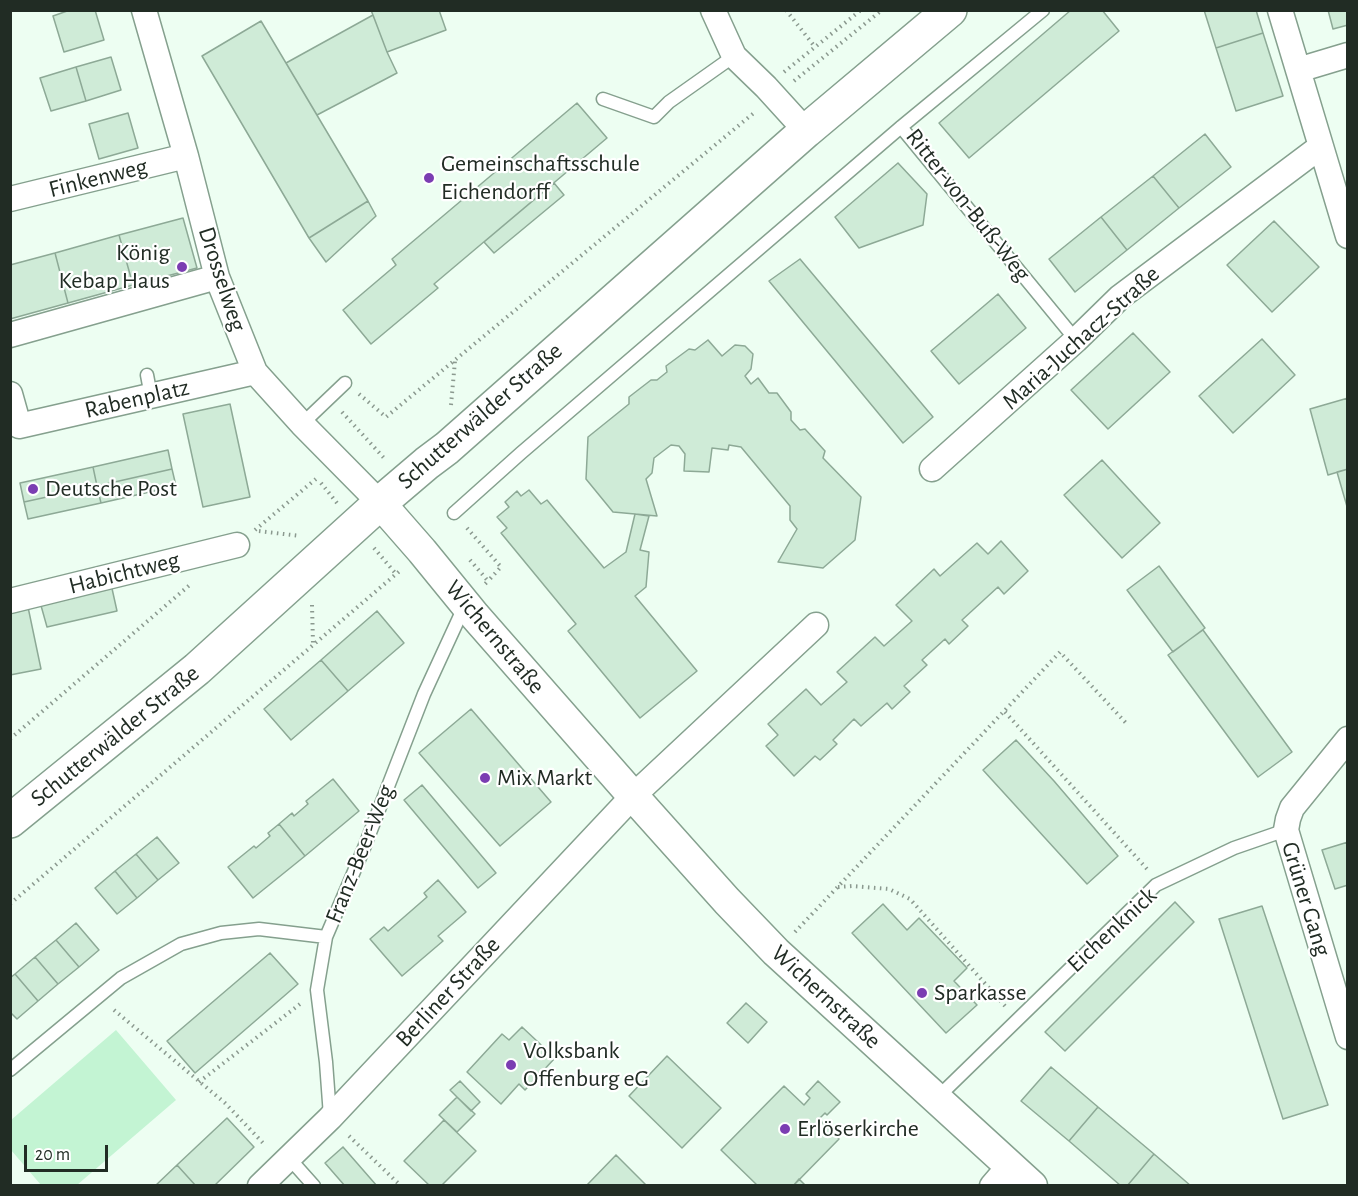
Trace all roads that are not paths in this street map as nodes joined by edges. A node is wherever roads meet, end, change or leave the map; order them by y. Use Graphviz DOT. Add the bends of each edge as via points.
graph roads {
  1 [pos="144,10"];
  2 [pos="713,10"];
  3 [pos="950,10"];
  4 [pos="1044,10"];
  5 [pos="1280,10"];
  6 [pos="1347,55"];
  7 [pos="734,56"];
  8 [pos="1298,70"];
  9 [pos="603,99"];
  10 [pos="902,127"];
  11 [pos="806,130"];
  12 [pos="1320,147"];
  13 [pos="186,156"];
  14 [pos="10,199"];
  15 [pos="1347,236"];
  16 [pos="217,277"];
  17 [pos="10,335"];
  18 [pos="1076,340"];
  19 [pos="255,372"];
  20 [pos="345,383"];
  21 [pos="10,394"];
  22 [pos="302,424"];
  23 [pos="15,427"];
  24 [pos="932,469"];
  25 [pos="380,503"];
  26 [pos="454,513"];
  27 [pos="246,538"];
  28 [pos="10,601"];
  29 [pos="466,604"];
  30 [pos="816,626"];
  31 [pos="1347,739"];
  32 [pos="633,796"];
  33 [pos="10,821"];
  34 [pos="1286,830"];
  35 [pos="326,937"];
  36 [pos="1347,1037"];
  37 [pos="10,1070"];
  38 [pos="936,1099"];
  39 [pos="330,1118"];
  40 [pos="286,1161"];
  41 [pos="1001,1175"];
  42 [pos="260,1185"];
  43 [pos="314,1185"];
  44 [pos="1032,1185"];
  1 -- 13 [label="street, Drosselweg"];
  2 -- 7 [label="street"];
  3 -- 11 [label="main road, Schutterwälder Straße"];
  4 -- 10 [label="lane, Ritter-von-Buß-Weg"];
  5 -- 8 [label="street"];
  6 -- 8 [label="street"];
  7 -- 9 [label="lane" via="654,117"];
  7 -- 11 [label="street"];
  8 -- 12 [label="street"];
  10 -- 18 [label="lane, Ritter-von-Buß-Weg"];
  10 -- 26 [label="lane"];
  11 -- 25 [label="main road, Schutterwälder Straße"];
  12 -- 15 [label="street"];
  12 -- 18 [label="street, Maria-Juchacz-Straße" via="1120,297"];
  13 -- 14 [label="street, Finkenweg"];
  13 -- 16 [label="street, Drosselweg"];
  16 -- 17 [label="street"];
  16 -- 19 [label="street, Drosselweg"];
  18 -- 24 [label="street, Maria-Juchacz-Straße"];
  19 -- 22 [label="street, Drosselweg"];
  19 -- 23 [label="street, Rabenplatz" via="149,386"];
  20 -- 22 [label="lane"];
  21 -- 23 [label="street, Rabenplatz"];
  22 -- 25 [label="street, Drosselweg"];
  25 -- 29 [label="street, Wichernstraße"];
  25 -- 33 [label="main road, Schutterwälder Straße" via="197,669"];
  27 -- 28 [label="street, Habichtweg"];
  29 -- 32 [label="street, Wichernstraße"];
  29 -- 35 [label="lane, Franz-Beer-Weg" via="424,694"];
  30 -- 32 [label="street"];
  31 -- 34 [label="street" via="1292,808"];
  32 -- 38 [label="street, Wichernstraße" via="776,952"];
  32 -- 39 [label="street, Berliner Straße"];
  34 -- 36 [label="street, Grüner Gang"];
  34 -- 38 [label="lane, Eichenknick" via="1234,848 1156,885"];
  35 -- 37 [label="lane" via="259,929 221,933 181,944 120,978"];
  35 -- 39 [label="lane, Franz-Beer-Weg" via="317,990"];
  38 -- 41 [label="street, Wichernstraße"];
  39 -- 40 [label="street, Berliner Straße"];
  40 -- 42 [label="street, Berliner Straße"];
  40 -- 43 [label="lane"];
  41 -- 44 [label="street, Wichernstraße"];
}
